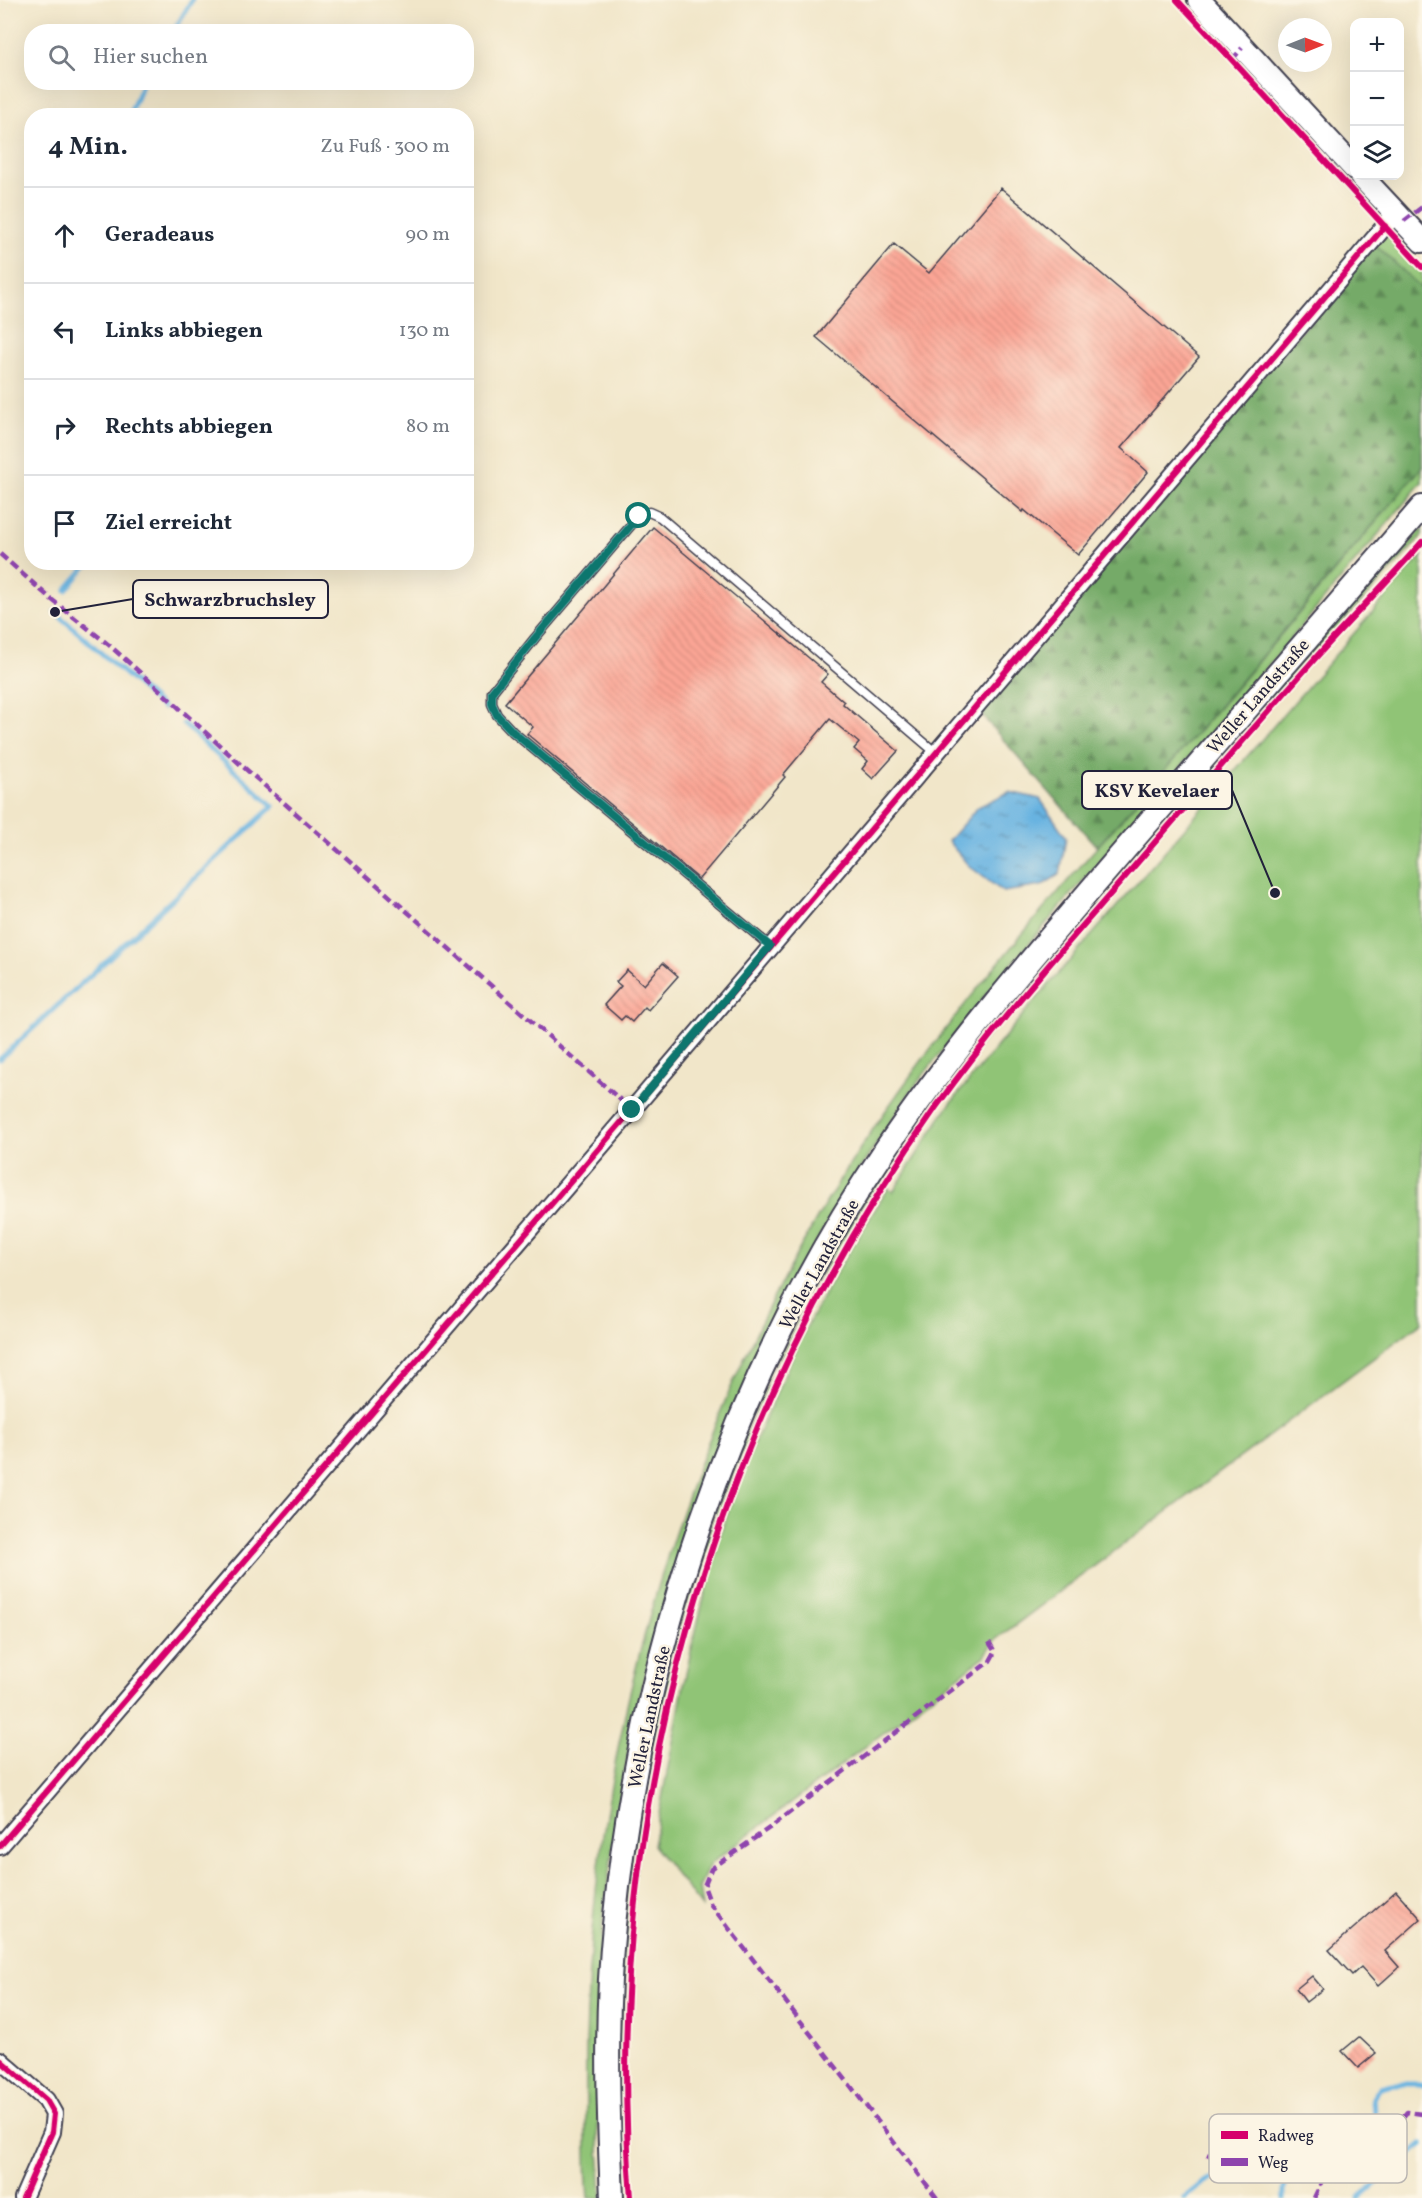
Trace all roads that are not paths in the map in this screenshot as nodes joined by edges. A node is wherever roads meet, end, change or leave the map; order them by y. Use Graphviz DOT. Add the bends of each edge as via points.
graph roads {
  1 [pos="1199,0"];
  2 [pos="1350,164"];
  3 [pos="1365,180"];
  4 [pos="1396,213"];
  5 [pos="1422,241"];
  6 [pos="1422,507"];
  7 [pos="935,752"];
  8 [pos="770,946"];
  9 [pos="0,1846"];
  10 [pos="0,2060"];
  11 [pos="23,2198"];
  12 [pos="612,2198"];
  1 -- 2 [label="main road"];
  3 -- 4 [label="main road"];
  4 -- 5 [label="main road"];
  4 -- 7 [label="street"];
  6 -- 12 [label="main road, Weller Landstraße" via="960,1046 871,1171 818,1260 760,1375 699,1526 676,1598 628,1814 614,1926 608,2040"];
  7 -- 8 [label="street"];
  7 -- 8 [label="lane" via="650,512 639,516 535,638 492,692 497,715"];
  8 -- 9 [label="street"];
  10 -- 11 [label="street" via="46,2100 54,2114 52,2132"];
}
